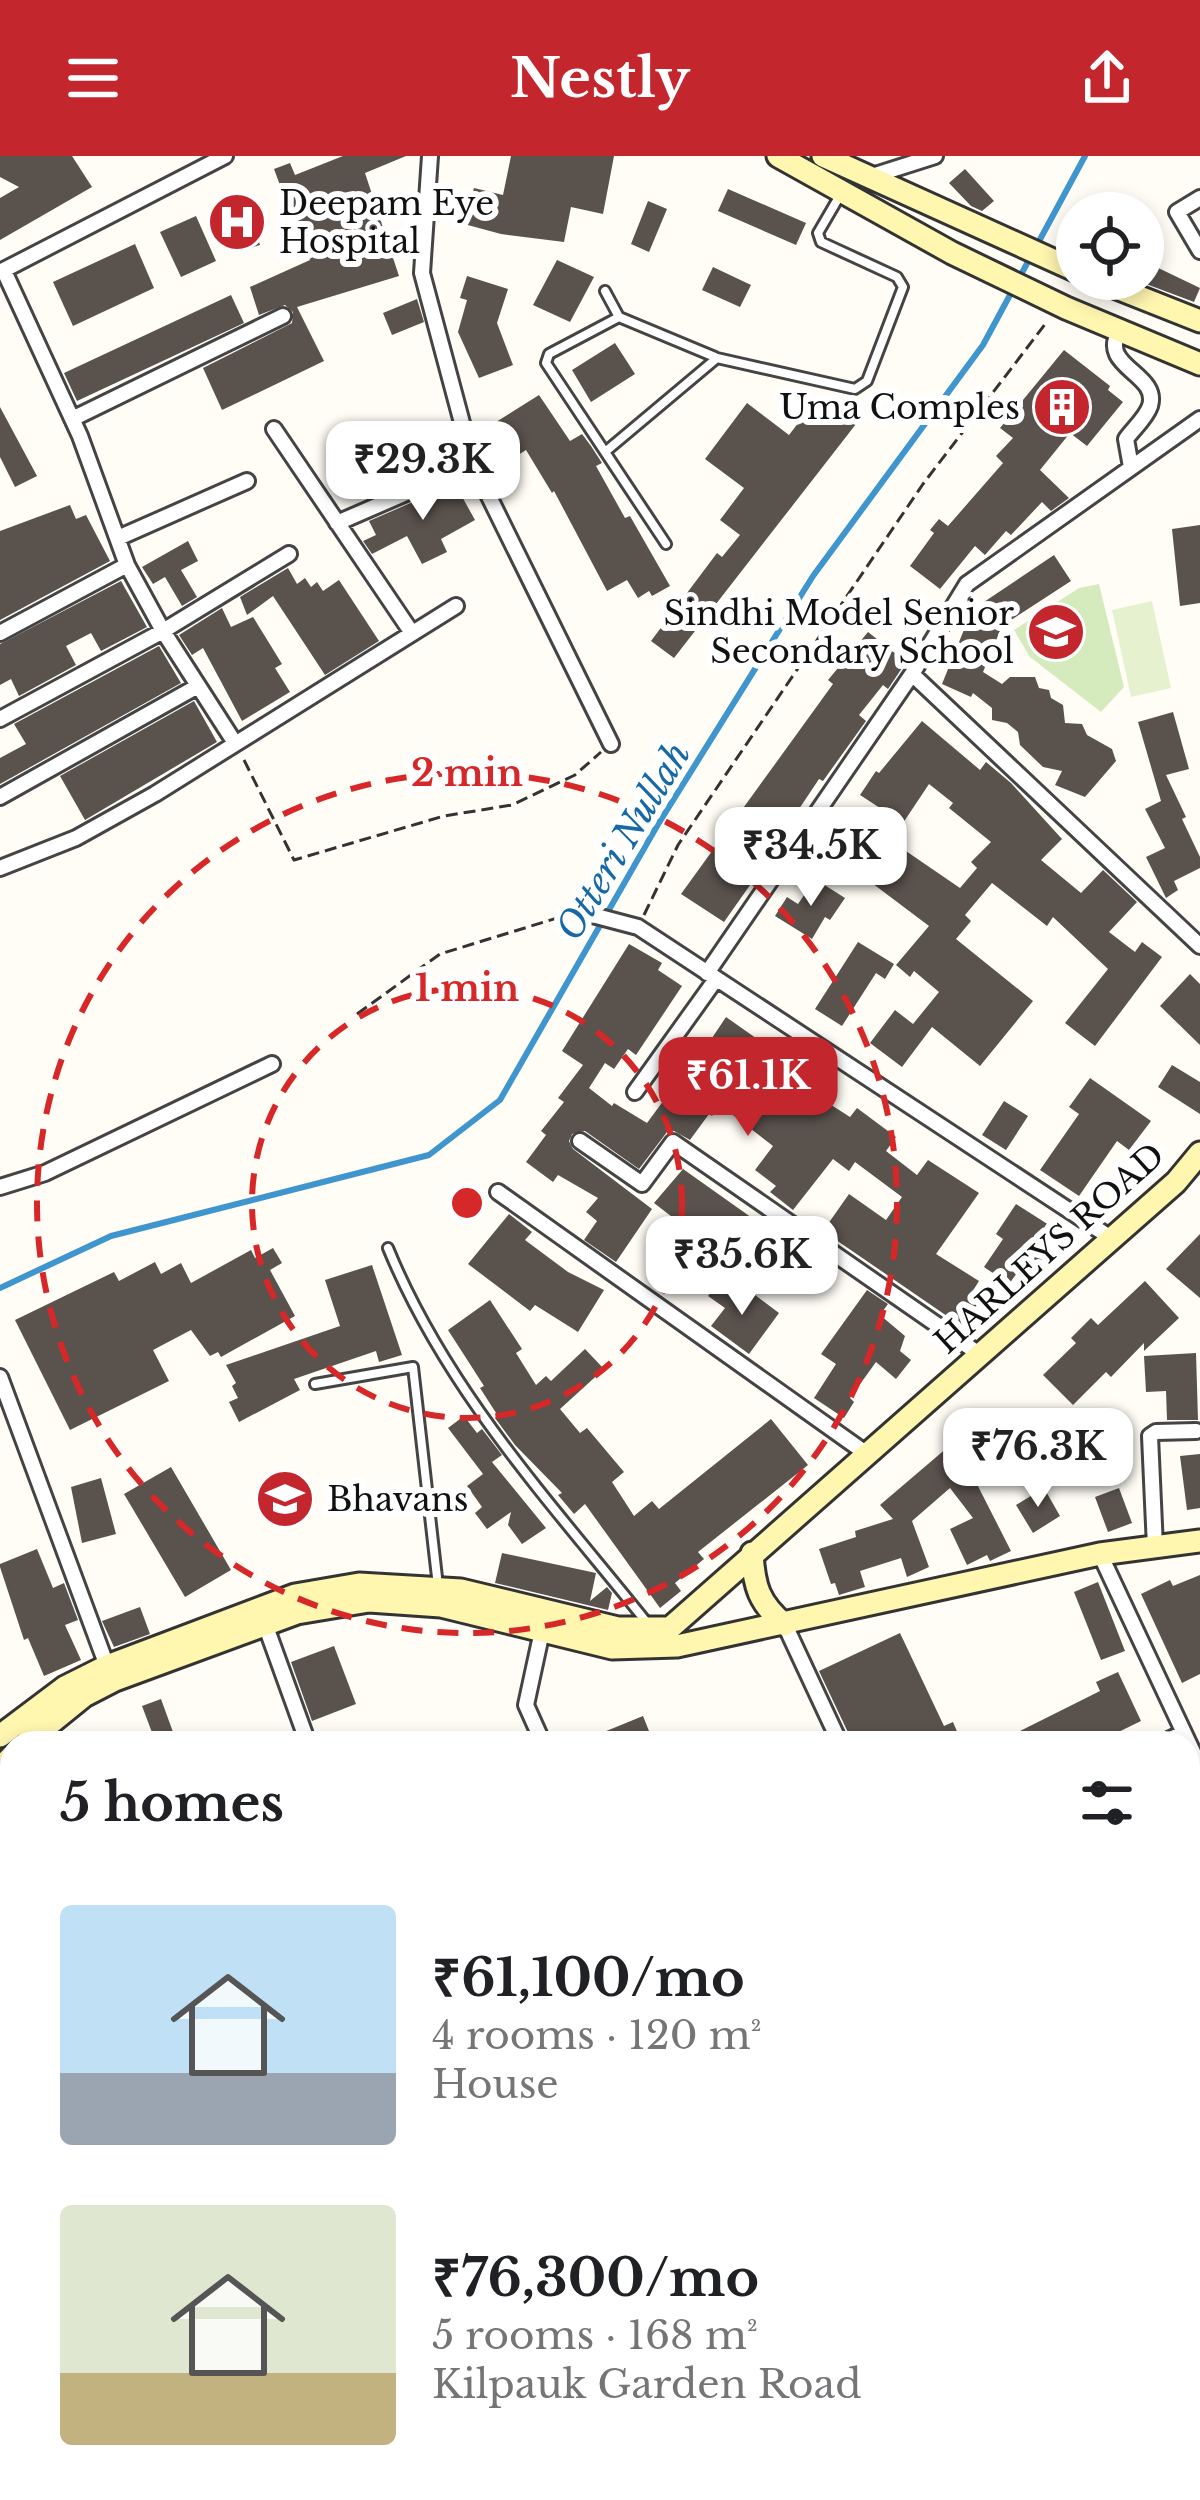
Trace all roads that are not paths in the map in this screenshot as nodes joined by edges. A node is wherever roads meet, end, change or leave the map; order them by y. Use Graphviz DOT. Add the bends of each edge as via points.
graph roads {
  1 [pos="225,156"];
  2 [pos="430,156"];
  3 [pos="778,156"];
  4 [pos="823,156"];
  5 [pos="935,156"];
  6 [pos="869,177"];
  7 [pos="843,190"];
  8 [pos="1200,198"];
  9 [pos="1200,250"];
  10 [pos="1056,262"];
  11 [pos="2,272"];
  12 [pos="605,291"];
  13 [pos="1146,300"];
  14 [pos="283,316"];
  15 [pos="619,317"];
  16 [pos="1200,321"];
  17 [pos="1120,330"];
  18 [pos="717,358"];
  19 [pos="1200,364"];
  20 [pos="72,419"];
  21 [pos="1200,419"];
  22 [pos="274,429"];
  23 [pos="605,452"];
  24 [pos="473,464"];
  25 [pos="1131,467"];
  26 [pos="247,481"];
  27 [pos="338,523"];
  28 [pos="118,538"];
  29 [pos="666,544"];
  30 [pos="289,554"];
  31 [pos="127,565"];
  32 [pos="456,606"];
  33 [pos="164,631"];
  34 [pos="0,632"];
  35 [pos="412,633"];
  36 [pos="912,674"];
  37 [pos="198,686"];
  38 [pos="0,719"];
  39 [pos="236,742"];
  40 [pos="611,743"];
  41 [pos="0,797"];
  42 [pos="0,868"];
  43 [pos="581,912"];
  44 [pos="1200,946"];
  45 [pos="711,976"];
  46 [pos="272,1064"];
  47 [pos="635,1092"];
  48 [pos="580,1141"];
  49 [pos="1200,1153"];
  50 [pos="1200,1167"];
  51 [pos="1176,1182"];
  52 [pos="0,1187"];
  53 [pos="497,1192"];
  54 [pos="1111,1238"];
  55 [pos="388,1248"];
  56 [pos="982,1355"];
  57 [pos="0,1377"];
  58 [pos="315,1384"];
  59 [pos="1196,1431"];
  60 [pos="867,1454"];
  61 [pos="1200,1541"];
  62 [pos="1155,1547"];
  63 [pos="752,1552"];
  64 [pos="1100,1554"];
  65 [pos="438,1588"];
  66 [pos="265,1624"];
  67 [pos="785,1625"];
  68 [pos="661,1629"];
  69 [pos="542,1631"];
  70 [pos="106,1666"];
  71 [pos="7,1731"];
  72 [pos="41,1731"];
  73 [pos="304,1731"];
  74 [pos="538,1731"];
  75 [pos="834,1731"];
  76 [pos="1182,1731"];
  1 -- 11 [label="street"];
  2 -- 24 [label="street" via="422,274"];
  3 -- 7 [label="main road"];
  4 -- 6 [label="main road"];
  5 -- 6 [label="street"];
  6 -- 10 [label="main road"];
  7 -- 17 [label="main road" via="952,253"];
  7 -- 18 [label="lane" via="818,238 902,282 867,381 855,389"];
  8 -- 9 [label="street" via="1177,212"];
  11 -- 20 [label="street"];
  12 -- 15 [label="lane"];
  13 -- 16 [label="main road"];
  14 -- 20 [label="street"];
  15 -- 18 [label="lane"];
  15 -- 23 [label="lane" via="546,358"];
  17 -- 19 [label="main road"];
  17 -- 25 [label="street" via="1116,356 1151,397 1126,439"];
  18 -- 23 [label="lane"];
  20 -- 28 [label="street"];
  21 -- 25 [label="street"];
  22 -- 27 [label="street"];
  23 -- 29 [label="lane"];
  24 -- 27 [label="street"];
  24 -- 40 [label="street"];
  25 -- 36 [label="street" via="967,584"];
  26 -- 28 [label="street"];
  27 -- 35 [label="street"];
  28 -- 31 [label="street"];
  30 -- 33 [label="street"];
  31 -- 33 [label="street"];
  31 -- 34 [label="street"];
  32 -- 35 [label="street"];
  33 -- 37 [label="street"];
  33 -- 38 [label="street"];
  35 -- 39 [label="street"];
  36 -- 44 [label="street"];
  36 -- 45 [label="street"];
  37 -- 39 [label="street"];
  37 -- 41 [label="street"];
  39 -- 42 [label="street" via="76,838"];
  43 -- 45 [label="street" via="638,927"];
  45 -- 47 [label="street"];
  45 -- 54 [label="street"];
  46 -- 52 [label="street"];
  48 -- 56 [label="street" via="642,1184 674,1142"];
  49 -- 51 [label="main road, HARLEYS ROAD"];
  50 -- 51 [label="main road"];
  51 -- 54 [label="main road, HARLEYS ROAD"];
  53 -- 60 [label="street"];
  54 -- 56 [label="main road, HARLEYS ROAD"];
  55 -- 68 [label="lane" via="460,1388"];
  56 -- 60 [label="main road, HARLEYS ROAD"];
  57 -- 70 [label="street"];
  58 -- 65 [label="lane" via="413,1367"];
  59 -- 62 [label="street" via="1150,1436"];
  60 -- 63 [label="main road, HARLEYS ROAD"];
  61 -- 62 [label="main road"];
  62 -- 64 [label="main road"];
  63 -- 67 [label="main road" via="754,1588"];
  63 -- 68 [label="main road, HARLEYS ROAD"];
  64 -- 67 [label="main road"];
  64 -- 76 [label="street"];
  65 -- 68 [label="main road" via="617,1628"];
  65 -- 70 [label="main road" via="358,1584 296,1595"];
  66 -- 69 [label="main road" via="369,1601 441,1606"];
  66 -- 72 [label="main road" via="115,1680"];
  66 -- 73 [label="street"];
  67 -- 69 [label="main road" via="656,1647 611,1648"];
  67 -- 75 [label="street"];
  69 -- 74 [label="street" via="526,1705"];
  70 -- 71 [label="main road"];
}
